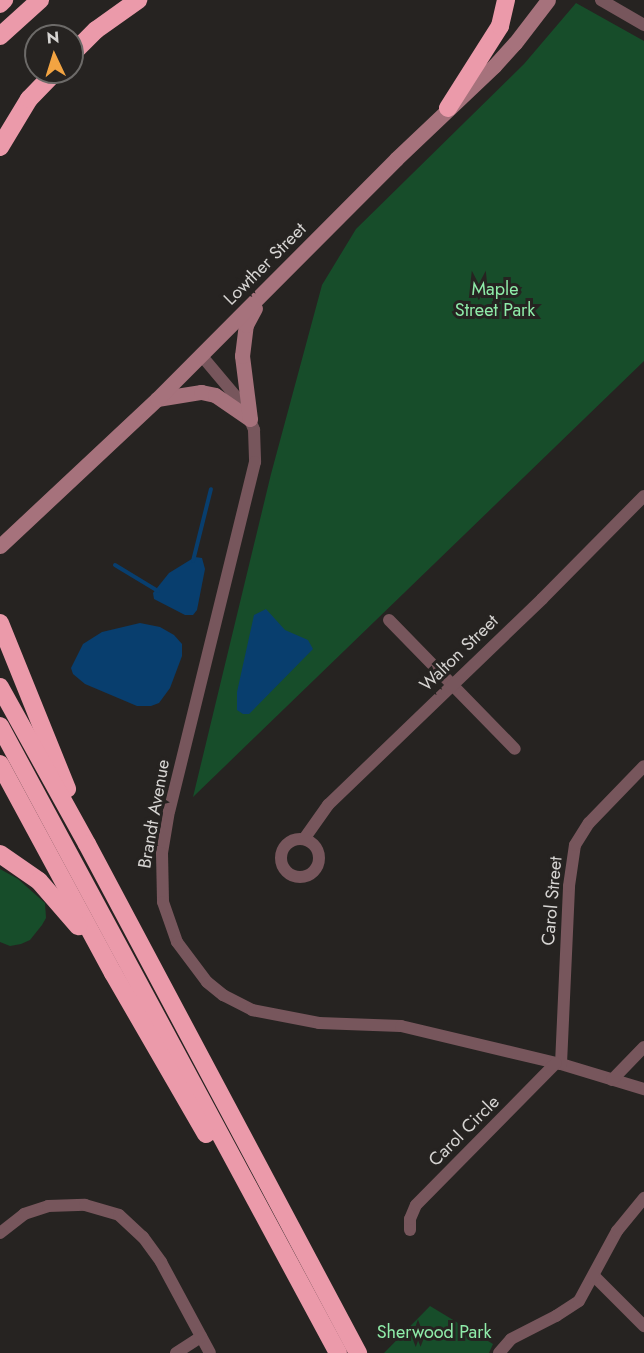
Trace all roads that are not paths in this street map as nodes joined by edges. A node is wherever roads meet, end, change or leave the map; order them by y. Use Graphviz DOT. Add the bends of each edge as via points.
graph roads {
  1 [pos="4,0"];
  2 [pos="40,0"];
  3 [pos="138,0"];
  4 [pos="506,0"];
  5 [pos="548,0"];
  6 [pos="601,0"];
  7 [pos="0,4"];
  8 [pos="23,15"];
  9 [pos="644,25"];
  10 [pos="0,36"];
  11 [pos="0,41"];
  12 [pos="84,42"];
  13 [pos="43,84"];
  14 [pos="448,108"];
  15 [pos="0,147"];
  16 [pos="263,294"];
  17 [pos="201,355"];
  18 [pos="157,399"];
  19 [pos="250,419"];
  20 [pos="644,496"];
  21 [pos="0,546"];
  22 [pos="389,620"];
  23 [pos="0,623"];
  24 [pos="452,684"];
  25 [pos="0,687"];
  26 [pos="0,726"];
  27 [pos="515,749"];
  28 [pos="0,764"];
  29 [pos="644,766"];
  30 [pos="304,839"];
  31 [pos="87,844"];
  32 [pos="0,854"];
  33 [pos="113,973"];
  34 [pos="644,1047"];
  35 [pos="559,1064"];
  36 [pos="612,1080"];
  37 [pos="644,1089"];
  38 [pos="644,1198"];
  39 [pos="410,1230"];
  40 [pos="0,1233"];
  41 [pos="594,1276"];
  42 [pos="644,1326"];
  43 [pos="201,1337"];
  44 [pos="179,1351"];
  45 [pos="210,1353"];
  46 [pos="336,1353"];
  47 [pos="358,1353"];
  48 [pos="500,1353"];
  1 -- 7 [label="highway"];
  2 -- 8 [label="highway"];
  3 -- 12 [label="highway"];
  4 -- 14 [label="highway" via="500,26"];
  5 -- 14 [label="main road, Lowther Street" via="515,43"];
  6 -- 9 [label="street"];
  8 -- 10 [label="highway"];
  8 -- 11 [label="highway"];
  13 -- 15 [label="highway" via="29,99"];
  14 -- 16 [label="main road, Lowther Street"];
  16 -- 17 [label="main road, Lowther Street"];
  16 -- 19 [label="main road" via="246,325 242,356"];
  17 -- 18 [label="main road, Lowther Street"];
  17 -- 19 [label="street, Brandt Avenue" via="235,393"];
  18 -- 19 [label="main road" via="192,392 215,395"];
  18 -- 21 [label="main road, Lowther Street"];
  19 -- 35 [label="street, Brandt Avenue" via="255,462 171,801 162,853 163,902 177,942 207,982 252,1010 319,1023 401,1026"];
  20 -- 24 [label="street, Walton Street"];
  22 -- 24 [label="street"];
  23 -- 31 [label="highway"];
  24 -- 27 [label="street"];
  24 -- 30 [label="street, Walton Street" via="328,805"];
  25 -- 31 [label="highway"];
  26 -- 46 [label="highway"];
  28 -- 33 [label="highway"];
  29 -- 35 [label="street, Carol Street" via="589,823 575,845 568,886"];
  31 -- 47 [label="highway"];
  32 -- 33 [label="highway" via="39,881 67,911"];
  33 -- 46 [label="highway"];
  34 -- 36 [label="street"];
  35 -- 36 [label="street, Brandt Avenue"];
  35 -- 39 [label="street, Carol Circle" via="416,1205"];
  36 -- 37 [label="street, Brandt Avenue"];
  38 -- 41 [label="street" via="617,1231"];
  40 -- 43 [label="street" via="24,1214 48,1206 85,1204 119,1215 143,1237 161,1262"];
  41 -- 42 [label="street"];
  41 -- 48 [label="street" via="572,1306 511,1339"];
  43 -- 44 [label="street"];
  43 -- 45 [label="street"];
}
